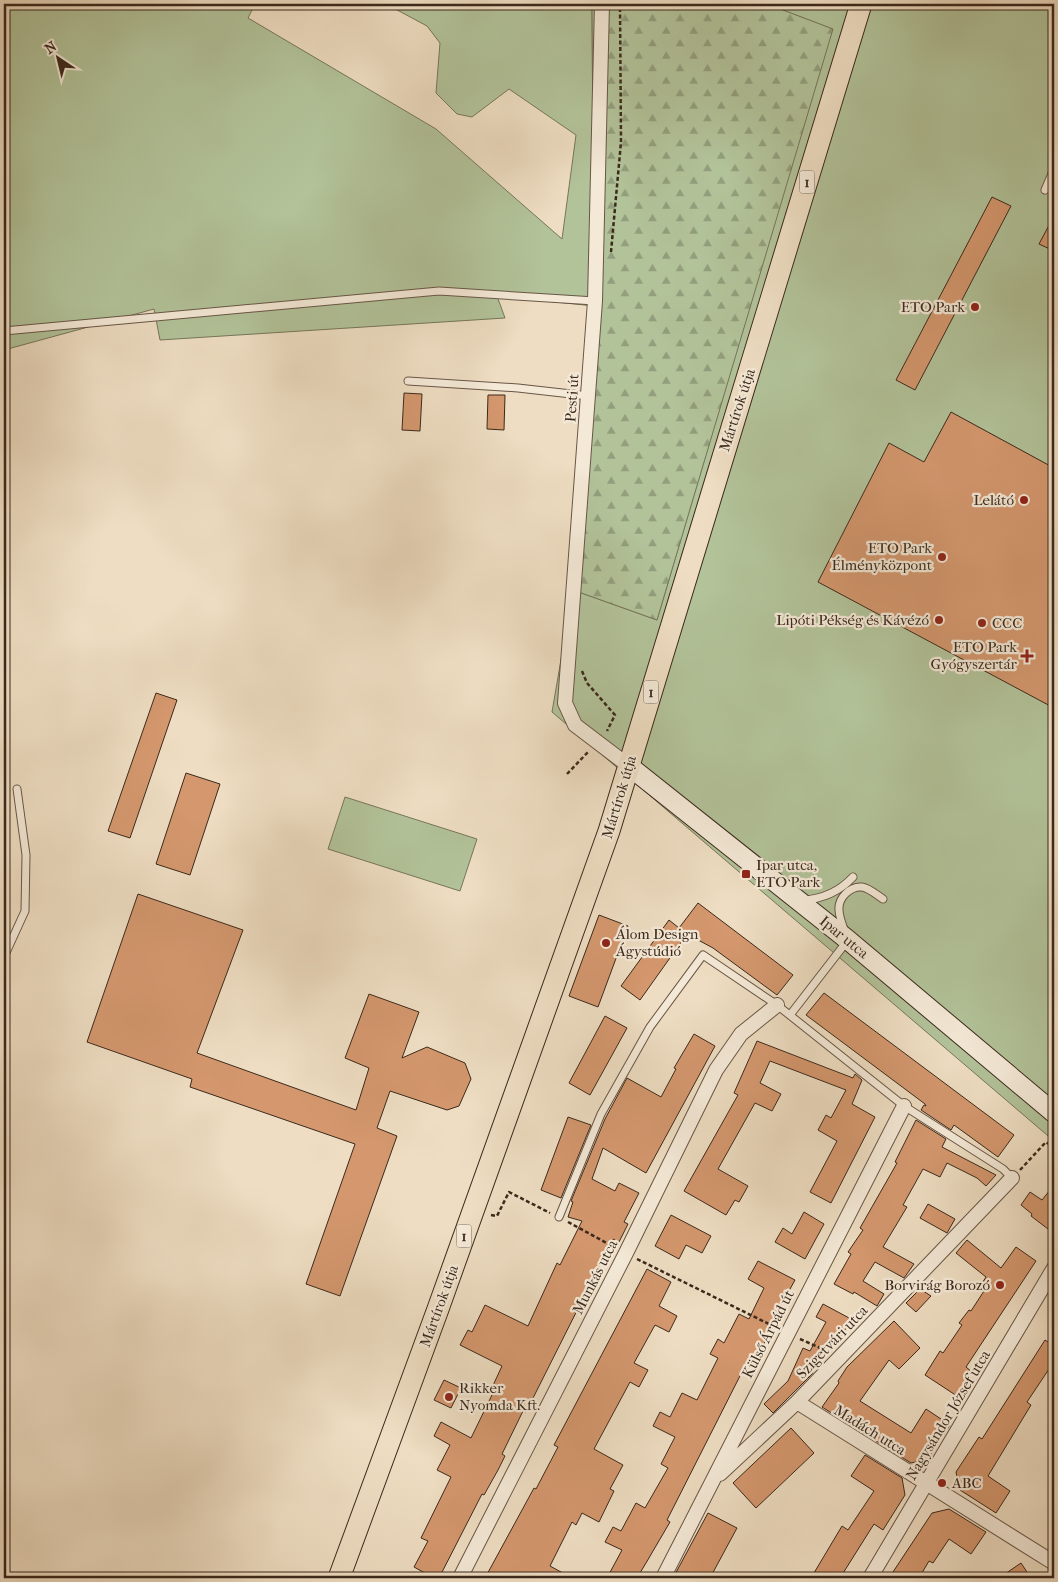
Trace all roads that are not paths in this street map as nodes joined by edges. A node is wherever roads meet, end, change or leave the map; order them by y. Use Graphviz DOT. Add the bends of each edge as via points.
graph roads {
  1 [pos="602,4"];
  2 [pos="861,4"];
  3 [pos="1054,169"];
  4 [pos="1045,190"];
  5 [pos="595,301"];
  6 [pos="4,331"];
  7 [pos="408,381"];
  8 [pos="589,396"];
  9 [pos="629,766"];
  10 [pos="16,789"];
  11 [pos="853,877"];
  12 [pos="883,899"];
  13 [pos="799,901"];
  14 [pos="848,940"];
  15 [pos="4,957"];
  16 [pos="777,1005"];
  17 [pos="790,1015"];
  18 [pos="904,1106"];
  19 [pos="1054,1113"];
  20 [pos="1012,1178"];
  21 [pos="559,1217"];
  22 [pos="1054,1268"];
  23 [pos="796,1402"];
  24 [pos="713,1481"];
  25 [pos="926,1484"];
  26 [pos="1054,1563"];
  27 [pos="339,1578"];
  28 [pos="460,1578"];
  29 [pos="663,1578"];
  30 [pos="870,1578"];
  1 -- 5 [label="street, Pesti út"];
  2 -- 9 [label="main road, Mártírok útja / 1"];
  3 -- 4 [label="lane"];
  5 -- 6 [label="lane" via="439,291"];
  5 -- 8 [label="street, Pesti út"];
  7 -- 8 [label="lane"];
  8 -- 9 [label="street, Pesti út" via="565,703 575,725"];
  9 -- 13 [label="street, Ipar utca"];
  9 -- 27 [label="main road, Mártírok útja / 1" via="598,863"];
  10 -- 15 [label="lane" via="26,856 25,911"];
  11 -- 13 [label="lane" via="822,899"];
  12 -- 14 [label="lane" via="862,887 853,888 844,896 839,910"];
  13 -- 14 [label="street, Ipar utca"];
  14 -- 17 [label="lane"];
  14 -- 19 [label="street, Ipar utca"];
  16 -- 17 [label="lane"];
  16 -- 21 [label="lane" via="703,954 650,1027 601,1114"];
  16 -- 28 [label="street, Munkás utca" via="741,1034 716,1070"];
  17 -- 18 [label="lane"];
  18 -- 20 [label="lane"];
  18 -- 24 [label="street, Külső Árpád út"];
  20 -- 23 [label="street, Szigetvári utca"];
  22 -- 25 [label="street, Nagysándor József utca"];
  23 -- 24 [label="street, Szigetvári utca"];
  23 -- 25 [label="street, Madách utca"];
  24 -- 29 [label="street, Külső Árpád út"];
  25 -- 26 [label="street, Madách utca"];
  25 -- 30 [label="street, Nagysándor József utca"];
}
